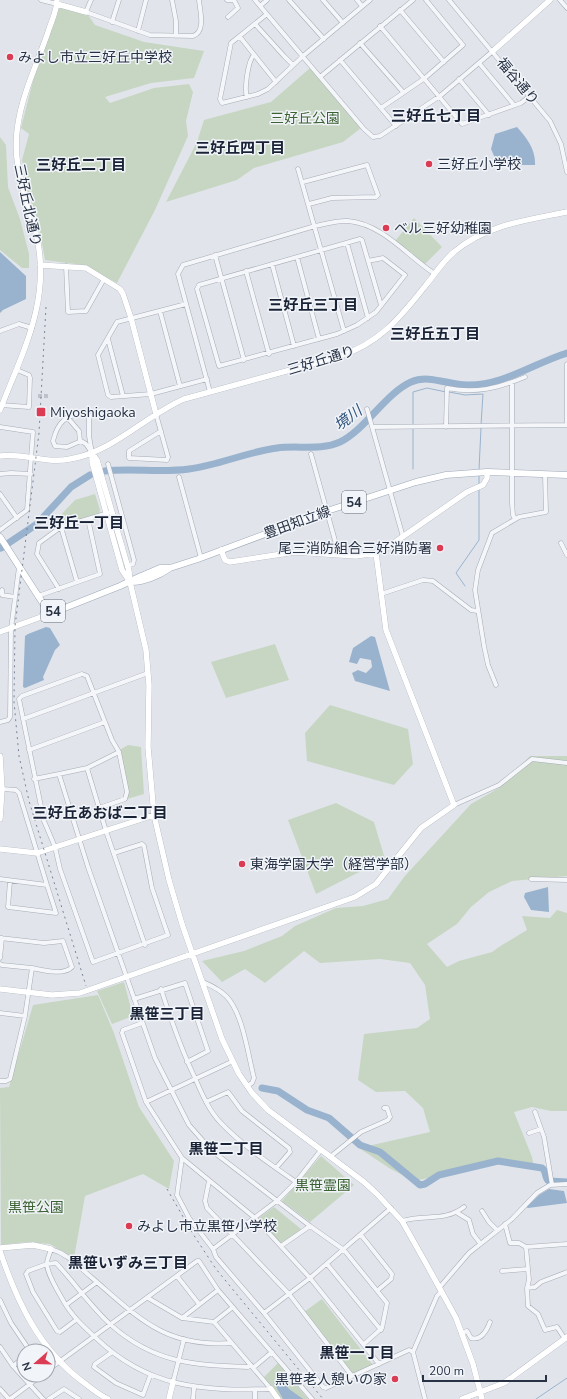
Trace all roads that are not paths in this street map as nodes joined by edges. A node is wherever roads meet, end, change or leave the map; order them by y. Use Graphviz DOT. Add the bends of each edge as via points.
graph roads {
  1 [pos="41,0"];
  2 [pos="91,0"];
  3 [pos="119,0"];
  4 [pos="146,0"];
  5 [pos="172,0"];
  6 [pos="199,0"];
  7 [pos="227,0"];
  8 [pos="255,0"];
  9 [pos="267,0"];
  10 [pos="289,0"];
  11 [pos="323,0"];
  12 [pos="357,0"];
  13 [pos="370,0"];
  14 [pos="413,0"];
  15 [pos="426,0"];
  16 [pos="449,0"];
  17 [pos="550,0"];
  18 [pos="560,0"];
  19 [pos="57,2"];
  20 [pos="260,6"];
  21 [pos="362,6"];
  22 [pos="567,8"];
  23 [pos="400,10"];
  24 [pos="86,12"];
  25 [pos="267,14"];
  26 [pos="228,17"];
  27 [pos="112,22"];
  28 [pos="255,24"];
  29 [pos="343,24"];
  30 [pos="380,26"];
  31 [pos="138,31"];
  32 [pos="176,36"];
  33 [pos="240,37"];
  34 [pos="324,39"];
  35 [pos="360,43"];
  36 [pos="493,51"];
  37 [pos="254,55"];
  38 [pos="303,56"];
  39 [pos="340,60"];
  40 [pos="444,62"];
  41 [pos="479,63"];
  42 [pos="294,65"];
  43 [pos="320,77"];
  44 [pos="425,78"];
  45 [pos="459,80"];
  46 [pos="276,82"];
  47 [pos="403,92"];
  48 [pos="440,96"];
  49 [pos="530,96"];
  50 [pos="246,97"];
  51 [pos="514,105"];
  52 [pos="381,108"];
  53 [pos="489,115"];
  54 [pos="396,126"];
  55 [pos="298,169"];
  56 [pos="567,172"];
  57 [pos="303,182"];
  58 [pos="309,204"];
  59 [pos="567,212"];
  60 [pos="315,226"];
  61 [pos="347,243"];
  62 [pos="322,250"];
  63 [pos="215,255"];
  64 [pos="297,258"];
  65 [pos="368,261"];
  66 [pos="272,264"];
  67 [pos="40,265"];
  68 [pos="66,266"];
  69 [pos="246,271"];
  70 [pos="435,274"];
  71 [pos="104,279"];
  72 [pos="221,279"];
  73 [pos="186,304"];
  74 [pos="381,305"];
  75 [pos="160,311"];
  76 [pos="131,318"];
  77 [pos="368,318"];
  78 [pos="33,328"];
  79 [pos="0,331"];
  80 [pos="344,331"];
  81 [pos="108,338"];
  82 [pos="319,339"];
  83 [pos="294,346"];
  84 [pos="269,354"];
  85 [pos="244,360"];
  86 [pos="567,364"];
  87 [pos="17,370"];
  88 [pos="525,377"];
  89 [pos="207,379"];
  90 [pos="512,382"];
  91 [pos="180,386"];
  92 [pos="210,392"];
  93 [pos="151,394"];
  94 [pos="123,396"];
  95 [pos="1,407"];
  96 [pos="368,410"];
  97 [pos="156,414"];
  98 [pos="67,417"];
  99 [pos="372,425"];
  100 [pos="567,425"];
  101 [pos="513,426"];
  102 [pos="0,427"];
  103 [pos="446,427"];
  104 [pos="161,431"];
  105 [pos="80,442"];
  106 [pos="92,453"];
  107 [pos="311,454"];
  108 [pos="0,456"];
  109 [pos="30,458"];
  110 [pos="108,464"];
  111 [pos="487,472"];
  112 [pos="0,474"];
  113 [pos="31,474"];
  114 [pos="513,474"];
  115 [pos="545,475"];
  116 [pos="567,476"];
  117 [pos="179,477"];
  118 [pos="389,490"];
  119 [pos="0,494"];
  120 [pos="326,511"];
  121 [pos="109,513"];
  122 [pos="17,518"];
  123 [pos="88,519"];
  124 [pos="515,519"];
  125 [pos="61,527"];
  126 [pos="0,530"];
  127 [pos="0,537"];
  128 [pos="402,537"];
  129 [pos="562,543"];
  130 [pos="221,550"];
  131 [pos="376,553"];
  132 [pos="339,555"];
  133 [pos="567,555"];
  134 [pos="201,558"];
  135 [pos="127,566"];
  136 [pos="19,567"];
  137 [pos="77,582"];
  138 [pos="130,582"];
  139 [pos="59,589"];
  140 [pos="2,590"];
  141 [pos="381,594"];
  142 [pos="37,596"];
  143 [pos="15,597"];
  144 [pos="46,608"];
  145 [pos="477,611"];
  146 [pos="11,629"];
  147 [pos="0,632"];
  148 [pos="148,673"];
  149 [pos="496,685"];
  150 [pos="94,693"];
  151 [pos="23,719"];
  152 [pos="0,722"];
  153 [pos="105,722"];
  154 [pos="29,750"];
  155 [pos="119,752"];
  156 [pos="0,756"];
  157 [pos="567,763"];
  158 [pos="87,768"];
  159 [pos="59,774"];
  160 [pos="34,779"];
  161 [pos="2,789"];
  162 [pos="454,805"];
  163 [pos="99,808"];
  164 [pos="154,815"];
  165 [pos="0,820"];
  166 [pos="106,831"];
  167 [pos="79,839"];
  168 [pos="55,847"];
  169 [pos="0,849"];
  170 [pos="37,853"];
  171 [pos="114,854"];
  172 [pos="0,879"];
  173 [pos="531,879"];
  174 [pos="567,880"];
  175 [pos="10,881"];
  176 [pos="47,885"];
  177 [pos="1,938"];
  178 [pos="145,945"];
  179 [pos="193,953"];
  180 [pos="118,954"];
  181 [pos="0,958"];
  182 [pos="0,964"];
  183 [pos="32,968"];
  184 [pos="126,977"];
  185 [pos="203,982"];
  186 [pos="0,989"];
  187 [pos="161,989"];
  188 [pos="29,992"];
  189 [pos="134,999"];
  190 [pos="0,1013"];
  191 [pos="25,1016"];
  192 [pos="142,1023"];
  193 [pos="187,1062"];
  194 [pos="232,1062"];
  195 [pos="195,1079"];
  196 [pos="0,1080"];
  197 [pos="247,1086"];
  198 [pos="170,1090"];
  199 [pos="146,1102"];
  200 [pos="206,1102"];
  201 [pos="384,1108"];
  202 [pos="534,1112"];
  203 [pos="541,1130"];
  204 [pos="529,1133"];
  205 [pos="320,1150"];
  206 [pos="330,1157"];
  207 [pos="182,1158"];
  208 [pos="276,1168"];
  209 [pos="209,1181"];
  210 [pos="296,1182"];
  211 [pos="567,1184"];
  212 [pos="552,1185"];
  213 [pos="278,1200"];
  214 [pos="464,1206"];
  215 [pos="391,1208"];
  216 [pos="482,1211"];
  217 [pos="456,1212"];
  218 [pos="255,1218"];
  219 [pos="402,1221"];
  220 [pos="504,1224"];
  221 [pos="310,1226"];
  222 [pos="497,1230"];
  223 [pos="233,1235"];
  224 [pos="360,1235"];
  225 [pos="480,1243"];
  226 [pos="567,1244"];
  227 [pos="281,1246"];
  228 [pos="526,1248"];
  229 [pos="52,1249"];
  230 [pos="213,1249"];
  231 [pos="0,1250"];
  232 [pos="344,1250"];
  233 [pos="47,1264"];
  234 [pos="327,1264"];
  235 [pos="528,1269"];
  236 [pos="502,1271"];
  237 [pos="567,1272"];
  238 [pos="177,1276"];
  239 [pos="310,1278"];
  240 [pos="97,1282"];
  241 [pos="527,1288"];
  242 [pos="218,1290"];
  243 [pos="378,1290"];
  244 [pos="440,1290"];
  245 [pos="81,1294"];
  246 [pos="289,1294"];
  247 [pos="148,1298"];
  248 [pos="0,1300"];
  249 [pos="199,1304"];
  250 [pos="66,1306"];
  251 [pos="233,1307"];
  252 [pos="130,1310"];
  253 [pos="264,1313"];
  254 [pos="182,1318"];
  255 [pos="76,1320"];
  256 [pos="214,1322"];
  257 [pos="490,1322"];
  258 [pos="111,1325"];
  259 [pos="381,1330"];
  260 [pos="461,1333"];
  261 [pos="94,1337"];
  262 [pos="566,1338"];
  263 [pos="184,1339"];
  264 [pos="24,1343"];
  265 [pos="232,1343"];
  266 [pos="364,1344"];
  267 [pos="0,1347"];
  268 [pos="272,1352"];
  269 [pos="413,1352"];
  270 [pos="111,1353"];
  271 [pos="178,1360"];
  272 [pos="60,1362"];
  273 [pos="16,1364"];
  274 [pos="379,1364"];
  275 [pos="56,1365"];
  276 [pos="13,1366"];
  277 [pos="252,1366"];
  278 [pos="150,1376"];
  279 [pos="352,1376"];
  280 [pos="173,1382"];
  281 [pos="29,1384"];
  282 [pos="194,1388"];
  283 [pos="0,1389"];
  284 [pos="271,1389"];
  285 [pos="255,1390"];
  286 [pos="480,1393"];
  287 [pos="9,1399"];
  288 [pos="43,1399"];
  289 [pos="49,1399"];
  290 [pos="79,1399"];
  291 [pos="108,1399"];
  292 [pos="168,1399"];
  293 [pos="193,1399"];
  294 [pos="255,1399"];
  295 [pos="278,1399"];
  296 [pos="312,1399"];
  297 [pos="424,1399"];
  298 [pos="462,1399"];
  299 [pos="482,1399"];
  1 -- 19 [label="street"];
  2 -- 24 [label="street"];
  3 -- 27 [label="street"];
  4 -- 31 [label="street"];
  5 -- 32 [label="street"];
  6 -- 32 [label="street" via="200,32 193,36"];
  7 -- 26 [label="street" via="234,0 238,8"];
  8 -- 20 [label="street"];
  9 -- 20 [label="street"];
  10 -- 34 [label="street"];
  11 -- 29 [label="street"];
  12 -- 21 [label="street"];
  13 -- 21 [label="street"];
  14 -- 23 [label="street"];
  15 -- 40 [label="street" via="463,45"];
  16 -- 36 [label="street, 福谷通り"];
  17 -- 36 [label="street"];
  18 -- 22 [label="street"];
  19 -- 24 [label="street"];
  19 -- 67 [label="street, 三好丘北通り" via="18,123 16,150 20,181 36,234"];
  20 -- 25 [label="street"];
  21 -- 29 [label="street"];
  23 -- 30 [label="street"];
  23 -- 40 [label="street"];
  24 -- 27 [label="street"];
  25 -- 28 [label="street"];
  25 -- 38 [label="street"];
  27 -- 31 [label="street"];
  28 -- 33 [label="street"];
  28 -- 42 [label="street"];
  29 -- 34 [label="street"];
  30 -- 35 [label="street"];
  30 -- 44 [label="street"];
  31 -- 32 [label="street" via="150,35"];
  33 -- 37 [label="street"];
  33 -- 50 [label="street" via="230,44 220,99 225,103"];
  34 -- 38 [label="street"];
  35 -- 39 [label="street"];
  35 -- 47 [label="street"];
  36 -- 41 [label="street"];
  36 -- 49 [label="street, 福谷通り"];
  37 -- 46 [label="street"];
  37 -- 50 [label="street" via="249,62"];
  38 -- 42 [label="street"];
  38 -- 43 [label="street"];
  39 -- 43 [label="street"];
  39 -- 52 [label="street"];
  40 -- 44 [label="street"];
  41 -- 45 [label="street"];
  41 -- 51 [label="street"];
  42 -- 46 [label="street"];
  43 -- 54 [label="street" via="369,134 380,136"];
  44 -- 47 [label="street"];
  44 -- 48 [label="street"];
  45 -- 48 [label="street"];
  45 -- 53 [label="street"];
  46 -- 50 [label="street" via="264,91"];
  47 -- 52 [label="street"];
  48 -- 53 [label="street" via="462,124"];
  48 -- 54 [label="street"];
  49 -- 51 [label="street"];
  49 -- 56 [label="street, 福谷通り" via="550,121 562,144"];
  51 -- 53 [label="street"];
  52 -- 54 [label="street"];
  55 -- 57 [label="street"];
  57 -- 58 [label="street"];
  57 -- 58 [label="street" via="367,164 378,195 332,198"];
  58 -- 60 [label="street"];
  59 -- 70 [label="street, 三好丘通り" via="487,231 454,252"];
  60 -- 62 [label="street"];
  60 -- 63 [label="street"];
  60 -- 70 [label="street" via="342,221 367,225 378,230"];
  61 -- 62 [label="street"];
  61 -- 65 [label="street" via="362,240"];
  61 -- 77 [label="street"];
  62 -- 64 [label="street"];
  62 -- 80 [label="street"];
  63 -- 72 [label="street"];
  63 -- 73 [label="street" via="183,265 178,271"];
  64 -- 66 [label="street"];
  64 -- 82 [label="street"];
  65 -- 74 [label="street"];
  65 -- 74 [label="street" via="383,258 405,275"];
  66 -- 69 [label="street"];
  66 -- 83 [label="street"];
  67 -- 68 [label="street"];
  67 -- 78 [label="street, 三好丘北通り" via="38,302"];
  68 -- 71 [label="street" via="86,268"];
  68 -- 71 [label="street" via="68,312 86,311"];
  69 -- 72 [label="street"];
  69 -- 84 [label="street"];
  70 -- 92 [label="street, 三好丘通り" via="398,319 366,346"];
  71 -- 76 [label="street" via="120,289"];
  72 -- 85 [label="street"];
  72 -- 85 [label="street" via="197,286 217,359 220,367"];
  73 -- 75 [label="street"];
  73 -- 89 [label="street"];
  74 -- 77 [label="street"];
  75 -- 76 [label="street"];
  75 -- 91 [label="street"];
  76 -- 81 [label="street" via="117,322"];
  76 -- 93 [label="street"];
  77 -- 80 [label="street"];
  78 -- 79 [label="street" via="19,324"];
  78 -- 87 [label="street, 三好丘北通り"];
  80 -- 82 [label="street"];
  81 -- 94 [label="street"];
  81 -- 94 [label="street" via="98,357 108,395"];
  82 -- 83 [label="street"];
  83 -- 84 [label="street"];
  84 -- 85 [label="street"];
  86 -- 100 [label="street"];
  87 -- 95 [label="street, 三好丘北通り"];
  87 -- 95 [label="street" via="29,375 30,378 29,407"];
  88 -- 90 [label="street"];
  89 -- 91 [label="street"];
  89 -- 92 [label="street"];
  90 -- 101 [label="street"];
  90 -- 103 [label="street" via="479,391 447,388"];
  91 -- 93 [label="street"];
  92 -- 97 [label="street, 三好丘通り" via="184,399"];
  93 -- 94 [label="street"];
  93 -- 97 [label="street"];
  96 -- 99 [label="street"];
  97 -- 104 [label="street"];
  97 -- 106 [label="street, 三好丘通り"];
  98 -- 105 [label="street" via="78,431"];
  98 -- 105 [label="street" via="58,426 53,443 64,448"];
  98 -- 106 [label="street" via="83,412 89,415"];
  99 -- 103 [label="street"];
  99 -- 118 [label="street"];
  100 -- 101 [label="street"];
  101 -- 103 [label="street"];
  101 -- 114 [label="street"];
  102 -- 109 [label="street" via="33,432"];
  104 -- 104 [label="street" via="129,451 129,458 167,460"];
  105 -- 106 [label="street" via="86,444"];
  106 -- 109 [label="street" via="70,460"];
  106 -- 121 [label="street" via="92,462"];
  107 -- 120 [label="street"];
  108 -- 109 [label="street"];
  109 -- 113 [label="street"];
  110 -- 135 [label="street" via="134,560 133,564"];
  111 -- 114 [label="main road, 豊田知立線 / 54"];
  111 -- 118 [label="main road, 豊田知立線 / 54" via="446,475"];
  111 -- 128 [label="street" via="483,485 467,492"];
  112 -- 113 [label="street"];
  113 -- 122 [label="street" via="27,510"];
  114 -- 115 [label="main road, 豊田知立線 / 54"];
  114 -- 124 [label="street"];
  115 -- 116 [label="main road, 54"];
  115 -- 124 [label="street" via="546,512"];
  117 -- 134 [label="street"];
  118 -- 120 [label="main road, 豊田知立線 / 54"];
  118 -- 128 [label="street"];
  119 -- 122 [label="street"];
  120 -- 130 [label="main road, 豊田知立線 / 54"];
  120 -- 132 [label="street"];
  121 -- 123 [label="street"];
  121 -- 135 [label="street"];
  121 -- 138 [label="street" via="122,570"];
  122 -- 126 [label="street"];
  123 -- 125 [label="street"];
  123 -- 137 [label="street" via="100,573"];
  124 -- 145 [label="street" via="490,534 478,570"];
  125 -- 137 [label="street"];
  125 -- 139 [label="street" via="39,543 36,551"];
  127 -- 136 [label="main road, 54"];
  128 -- 131 [label="street"];
  129 -- 133 [label="street"];
  130 -- 132 [label="street" via="225,560 230,562 295,552"];
  130 -- 134 [label="main road, 豊田知立線 / 54"];
  131 -- 132 [label="street" via="362,556"];
  131 -- 141 [label="street"];
  134 -- 138 [label="main road, 豊田知立線 / 54" via="142,581"];
  135 -- 138 [label="street"];
  136 -- 142 [label="main road, 54"];
  136 -- 143 [label="street"];
  137 -- 139 [label="street"];
  138 -- 144 [label="main road, 54" via="57,611"];
  138 -- 148 [label="street" via="146,650"];
  139 -- 142 [label="street"];
  140 -- 143 [label="street" via="2,595"];
  141 -- 145 [label="street" via="422,580 433,581"];
  141 -- 162 [label="street" via="388,636"];
  142 -- 144 [label="main road, 54"];
  143 -- 146 [label="street"];
  144 -- 146 [label="street" via="42,617"];
  145 -- 149 [label="street" via="488,665"];
  146 -- 147 [label="street"];
  146 -- 152 [label="street" via="10,717"];
  148 -- 150 [label="street"];
  148 -- 164 [label="street" via="148,731"];
  150 -- 151 [label="street"];
  150 -- 151 [label="street" via="87,676 82,674 22,696 20,699"];
  150 -- 153 [label="street"];
  151 -- 154 [label="street"];
  153 -- 154 [label="street"];
  153 -- 155 [label="street"];
  154 -- 160 [label="street"];
  155 -- 158 [label="street"];
  155 -- 163 [label="street" via="126,798"];
  156 -- 161 [label="street"];
  157 -- 162 [label="street" via="532,759 499,785"];
  158 -- 159 [label="street"];
  158 -- 163 [label="street"];
  159 -- 160 [label="street"];
  159 -- 167 [label="street"];
  160 -- 168 [label="street" via="44,821"];
  161 -- 165 [label="street"];
  161 -- 170 [label="street" via="18,791"];
  162 -- 179 [label="street" via="421,828 390,869 368,891 355,898"];
  163 -- 166 [label="street"];
  164 -- 166 [label="street"];
  164 -- 179 [label="street" via="169,880"];
  166 -- 167 [label="street"];
  166 -- 171 [label="street"];
  167 -- 168 [label="street"];
  167 -- 180 [label="street"];
  168 -- 170 [label="street"];
  168 -- 180 [label="street" via="60,869 92,961"];
  169 -- 170 [label="street"];
  170 -- 176 [label="street"];
  171 -- 178 [label="street"];
  171 -- 178 [label="street" via="142,844 144,846 152,888 168,935"];
  172 -- 175 [label="street"];
  173 -- 174 [label="street"];
  175 -- 176 [label="street"];
  175 -- 176 [label="street" via="8,907 54,914 56,912"];
  177 -- 181 [label="street"];
  177 -- 183 [label="street" via="44,943 63,942 71,968 53,971"];
  178 -- 180 [label="street"];
  179 -- 184 [label="street"];
  179 -- 185 [label="street"];
  180 -- 184 [label="street"];
  182 -- 183 [label="street"];
  183 -- 188 [label="street"];
  184 -- 188 [label="street" via="80,992 52,995"];
  184 -- 189 [label="street"];
  185 -- 194 [label="street"];
  185 -- 197 [label="street" via="227,996 238,1016 254,1078 252,1084"];
  186 -- 188 [label="street"];
  187 -- 189 [label="street"];
  187 -- 193 [label="street"];
  187 -- 193 [label="street" via="185,983 208,1051"];
  188 -- 191 [label="street"];
  189 -- 192 [label="street"];
  190 -- 191 [label="street"];
  191 -- 196 [label="street" via="10,1079"];
  192 -- 198 [label="street"];
  192 -- 199 [label="street" via="123,1030 122,1033"];
  193 -- 195 [label="street"];
  194 -- 195 [label="street"];
  194 -- 197 [label="street"];
  195 -- 198 [label="street"];
  195 -- 200 [label="street"];
  197 -- 205 [label="street" via="268,1110"];
  198 -- 199 [label="street"];
  198 -- 213 [label="street" via="189,1125 212,1150"];
  199 -- 207 [label="street"];
  200 -- 208 [label="street" via="220,1123"];
  200 -- 208 [label="street" via="228,1092 242,1111 289,1148 290,1152"];
  201 -- 206 [label="street" via="387,1108 390,1117 388,1120 361,1132"];
  202 -- 203 [label="street"];
  203 -- 204 [label="street"];
  203 -- 212 [label="street"];
  205 -- 206 [label="street"];
  205 -- 210 [label="street"];
  206 -- 215 [label="street" via="368,1186"];
  207 -- 209 [label="street"];
  207 -- 230 [label="street" via="177,1195 189,1218"];
  208 -- 210 [label="street"];
  209 -- 218 [label="street"];
  209 -- 223 [label="street" via="205,1201 207,1208"];
  210 -- 213 [label="street"];
  211 -- 212 [label="street"];
  212 -- 220 [label="street" via="537,1193"];
  213 -- 218 [label="street"];
  213 -- 221 [label="street"];
  214 -- 217 [label="street"];
  215 -- 219 [label="street"];
  215 -- 224 [label="street"];
  216 -- 222 [label="street"];
  217 -- 219 [label="street" via="439,1218 425,1216"];
  217 -- 225 [label="street" via="469,1220 472,1234"];
  218 -- 223 [label="street"];
  218 -- 227 [label="street"];
  219 -- 244 [label="street"];
  220 -- 222 [label="street"];
  220 -- 228 [label="street" via="510,1243"];
  221 -- 227 [label="street"];
  221 -- 232 [label="street"];
  222 -- 225 [label="street"];
  223 -- 230 [label="street"];
  223 -- 246 [label="street"];
  224 -- 232 [label="street"];
  224 -- 243 [label="street" via="392,1274 392,1279"];
  225 -- 244 [label="street"];
  226 -- 228 [label="street"];
  227 -- 239 [label="street"];
  228 -- 235 [label="street"];
  229 -- 231 [label="street" via="33,1245"];
  229 -- 233 [label="street"];
  229 -- 240 [label="street" via="65,1255"];
  230 -- 253 [label="street" via="216,1257"];
  231 -- 272 [label="street" via="26,1316"];
  232 -- 234 [label="street"];
  232 -- 243 [label="street"];
  233 -- 245 [label="street" via="56,1263"];
  233 -- 250 [label="street" via="54,1286"];
  233 -- 255 [label="street" via="27,1272 33,1292 57,1331 60,1332"];
  234 -- 239 [label="street"];
  234 -- 259 [label="street"];
  235 -- 236 [label="street"];
  235 -- 241 [label="street"];
  237 -- 241 [label="street" via="545,1280 535,1287"];
  238 -- 242 [label="street" via="199,1261"];
  238 -- 247 [label="street"];
  238 -- 249 [label="street"];
  239 -- 246 [label="street"];
  239 -- 266 [label="street"];
  240 -- 245 [label="street"];
  240 -- 252 [label="street"];
  241 -- 262 [label="street" via="527,1304 538,1314 546,1330 557,1327"];
  242 -- 249 [label="street"];
  242 -- 251 [label="street"];
  243 -- 259 [label="street" via="387,1303"];
  244 -- 260 [label="street" via="456,1318"];
  244 -- 269 [label="street"];
  245 -- 250 [label="street"];
  245 -- 258 [label="street"];
  246 -- 253 [label="street"];
  246 -- 279 [label="street"];
  247 -- 252 [label="street"];
  247 -- 254 [label="street"];
  248 -- 264 [label="street"];
  249 -- 254 [label="street"];
  250 -- 255 [label="street"];
  251 -- 256 [label="street"];
  251 -- 268 [label="street"];
  252 -- 258 [label="street"];
  252 -- 263 [label="street" via="152,1327 169,1336"];
  253 -- 279 [label="street" via="324,1388"];
  254 -- 256 [label="street"];
  255 -- 261 [label="street"];
  256 -- 265 [label="street"];
  257 -- 260 [label="street" via="485,1334 476,1338 471,1338 467,1331"];
  258 -- 261 [label="street"];
  258 -- 271 [label="street" via="138,1344 162,1356"];
  259 -- 266 [label="street"];
  260 -- 286 [label="street" via="473,1364"];
  261 -- 270 [label="street"];
  261 -- 272 [label="street"];
  262 -- 286 [label="street" via="511,1379"];
  263 -- 265 [label="street" via="201,1343"];
  263 -- 271 [label="street"];
  265 -- 277 [label="street"];
  266 -- 274 [label="street"];
  267 -- 276 [label="street"];
  268 -- 277 [label="street"];
  268 -- 296 [label="street"];
  269 -- 274 [label="street" via="409,1350"];
  269 -- 297 [label="street"];
  270 -- 278 [label="street"];
  270 -- 278 [label="street" via="94,1367 116,1384 142,1395"];
  271 -- 277 [label="street" via="200,1365"];
  271 -- 280 [label="street"];
  272 -- 275 [label="street"];
  272 -- 291 [label="street"];
  273 -- 276 [label="street"];
  274 -- 279 [label="street"];
  276 -- 281 [label="street"];
  277 -- 284 [label="street"];
  278 -- 280 [label="street"];
  280 -- 282 [label="street"];
  280 -- 292 [label="street"];
  281 -- 287 [label="street"];
  281 -- 288 [label="street"];
  282 -- 285 [label="street"];
  282 -- 293 [label="street"];
  283 -- 287 [label="street"];
  284 -- 285 [label="street"];
  284 -- 295 [label="street"];
  285 -- 294 [label="street"];
  286 -- 298 [label="street"];
  286 -- 299 [label="street"];
  289 -- 290 [label="street" via="64,1389"];
}
